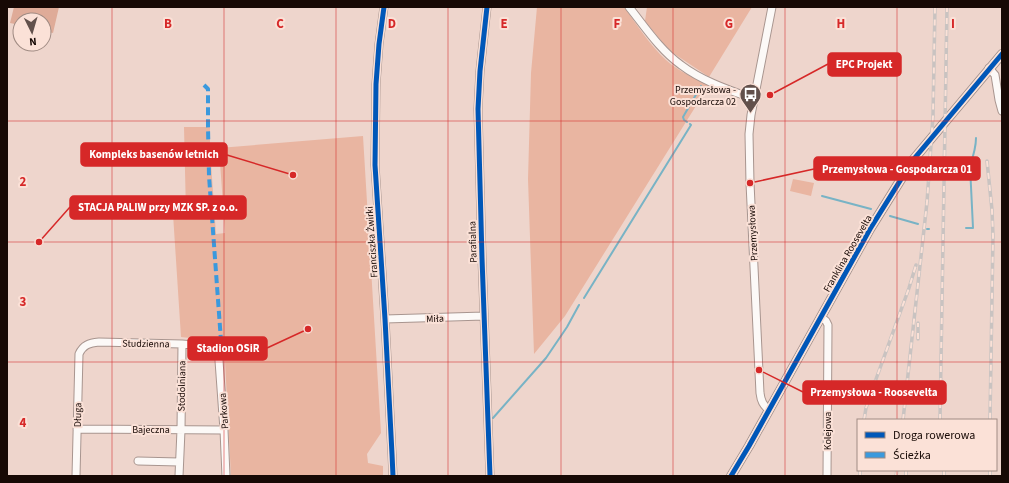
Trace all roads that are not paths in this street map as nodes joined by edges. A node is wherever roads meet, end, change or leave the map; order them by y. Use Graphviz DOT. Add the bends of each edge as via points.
graph roads {
  1 [pos="384,7"];
  2 [pos="487,7"];
  3 [pos="629,7"];
  4 [pos="772,7"];
  5 [pos="1002,54"];
  6 [pos="989,68"];
  7 [pos="754,98"];
  8 [pos="1002,111"];
  9 [pos="484,316"];
  10 [pos="821,317"];
  11 [pos="385,319"];
  12 [pos="182,344"];
  13 [pos="218,347"];
  14 [pos="79,354"];
  15 [pos="768,410"];
  16 [pos="77,429"];
  17 [pos="181,430"];
  18 [pos="224,430"];
  19 [pos="138,461"];
  20 [pos="179,462"];
  21 [pos="76,476"];
  22 [pos="179,476"];
  23 [pos="226,476"];
  24 [pos="393,476"];
  25 [pos="490,476"];
  26 [pos="731,476"];
  27 [pos="827,476"];
  1 -- 11 [label="street, Franciszka Żwirki" via="376,84 375,165"];
  2 -- 9 [label="street, Parafialna" via="478,109"];
  3 -- 7 [label="street" via="662,48 680,65 714,83"];
  4 -- 7 [label="street, Przemysłowa"];
  5 -- 6 [label="street, Franklina Roosevelta"];
  6 -- 8 [label="street" via="995,75"];
  6 -- 10 [label="street, Franklina Roosevelta" via="913,160 870,229"];
  7 -- 15 [label="street, Przemysłowa" via="749,134 750,182 760,393 762,404"];
  9 -- 11 [label="street, Miła"];
  9 -- 25 [label="street, Parafialna"];
  10 -- 15 [label="street, Franklina Roosevelta"];
  10 -- 27 [label="street, Kolejowa" via="828,325"];
  11 -- 24 [label="street, Franciszka Żwirki"];
  12 -- 13 [label="street, Studzienna"];
  12 -- 14 [label="street, Studzienna" via="92,342 86,344"];
  12 -- 17 [label="street, Stodolniana"];
  13 -- 18 [label="street, Parkowa"];
  14 -- 16 [label="street, Długa"];
  15 -- 26 [label="street, Franklina Roosevelta"];
  16 -- 17 [label="street, Bajeczna"];
  16 -- 21 [label="street, Długa"];
  17 -- 18 [label="street, Bajeczna"];
  17 -- 20 [label="street, Stodolniana"];
  18 -- 23 [label="street, Parkowa"];
  19 -- 20 [label="street"];
  20 -- 22 [label="street, Stodolniana"];
}
